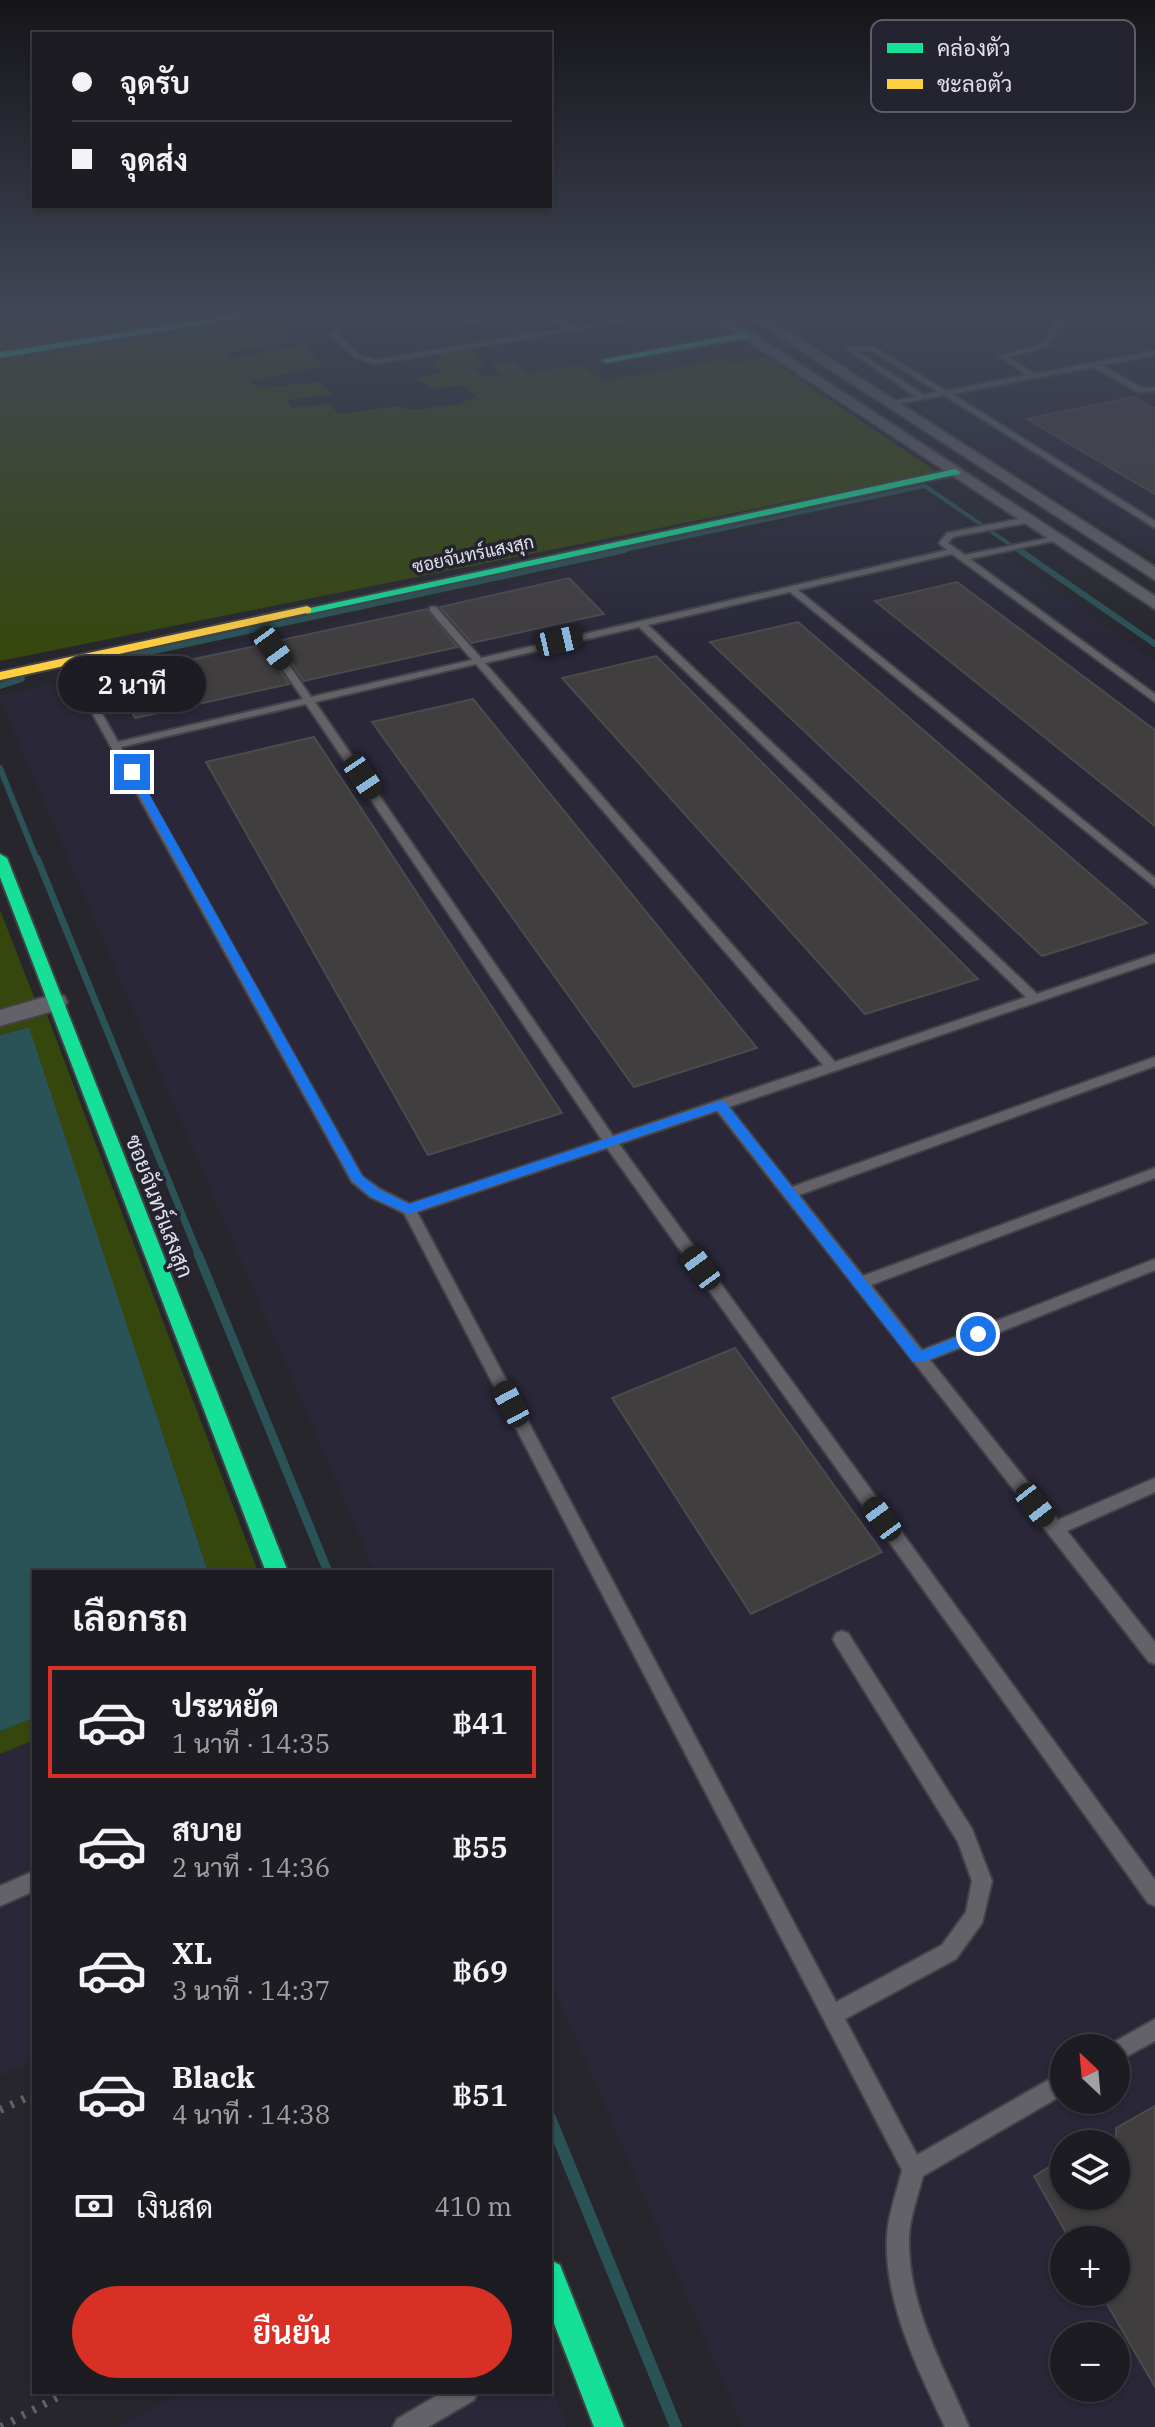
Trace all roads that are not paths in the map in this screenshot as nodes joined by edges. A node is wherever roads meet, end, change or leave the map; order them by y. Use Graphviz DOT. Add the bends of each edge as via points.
graph roads {
  1 [pos="886,426"];
  2 [pos="924,426"];
  3 [pos="998,426"];
  4 [pos="955,472"];
  5 [pos="1028,520"];
  6 [pos="1155,525"];
  7 [pos="1055,538"];
  8 [pos="953,551"];
  9 [pos="963,558"];
  10 [pos="1155,575"];
  11 [pos="791,588"];
  12 [pos="1155,604"];
  13 [pos="433,609"];
  14 [pos="641,623"];
  15 [pos="273,648"];
  16 [pos="478,660"];
  17 [pos="0,676"];
  18 [pos="85,691"];
  19 [pos="310,699"];
  20 [pos="1155,699"];
  21 [pos="117,745"];
  22 [pos="0,858"];
  23 [pos="1155,884"];
  24 [pos="1155,958"];
  25 [pos="1035,999"];
  26 [pos="55,1002"];
  27 [pos="0,1018"];
  28 [pos="1155,1061"];
  29 [pos="832,1067"];
  30 [pos="720,1105"];
  31 [pos="610,1142"];
  32 [pos="1155,1173"];
  33 [pos="790,1193"];
  34 [pos="409,1210"];
  35 [pos="1155,1264"];
  36 [pos="861,1283"];
  37 [pos="918,1358"];
  38 [pos="1155,1485"];
  39 [pos="1055,1529"];
  40 [pos="276,1570"];
  41 [pos="842,1639"];
  42 [pos="1155,1656"];
  43 [pos="32,1882"];
  44 [pos="0,1896"];
  45 [pos="1155,1896"];
  46 [pos="833,2015"];
  47 [pos="1155,2029"];
  48 [pos="1130,2044"];
  49 [pos="1050,2090"];
  50 [pos="913,2169"];
  51 [pos="552,2280"];
  52 [pos="572,2331"];
  53 [pos="552,2343"];
  54 [pos="463,2394"];
  55 [pos="405,2427"];
  56 [pos="609,2427"];
  57 [pos="957,2427"];
  1 -- 4 [label="street"];
  2 -- 10 [label="street"];
  3 -- 6 [label="lane"];
  4 -- 5 [label="street"];
  4 -- 17 [label="street, ซอยจันทร์แสงสุก"];
  5 -- 7 [label="street"];
  5 -- 8 [label="lane" via="950,535 943,543"];
  7 -- 9 [label="lane"];
  7 -- 12 [label="street"];
  8 -- 9 [label="lane"];
  8 -- 11 [label="lane"];
  9 -- 20 [label="lane"];
  11 -- 14 [label="lane"];
  11 -- 23 [label="lane"];
  13 -- 16 [label="lane"];
  14 -- 16 [label="lane"];
  14 -- 25 [label="lane"];
  15 -- 19 [label="lane"];
  16 -- 19 [label="lane"];
  16 -- 29 [label="lane"];
  18 -- 21 [label="lane"];
  19 -- 21 [label="lane"];
  19 -- 31 [label="lane"];
  21 -- 34 [label="lane" via="357,1179"];
  22 -- 26 [label="street, ซอยจันทร์แสงสุก"];
  24 -- 25 [label="lane"];
  25 -- 29 [label="lane"];
  26 -- 27 [label="street"];
  26 -- 40 [label="street, ซอยจันทร์แสงสุก"];
  28 -- 33 [label="lane"];
  29 -- 30 [label="lane"];
  30 -- 31 [label="lane"];
  30 -- 33 [label="lane"];
  31 -- 34 [label="lane"];
  31 -- 45 [label="lane"];
  32 -- 36 [label="lane"];
  33 -- 36 [label="lane"];
  34 -- 46 [label="lane"];
  35 -- 37 [label="lane"];
  36 -- 37 [label="lane"];
  37 -- 39 [label="lane"];
  38 -- 39 [label="lane"];
  39 -- 42 [label="lane"];
  41 -- 46 [label="lane" via="965,1836 982,1881 975,1916 949,1952"];
  43 -- 44 [label="lane"];
  46 -- 50 [label="lane"];
  47 -- 48 [label="lane"];
  49 -- 50 [label="lane"];
  50 -- 57 [label="lane" via="898,2239 909,2307 928,2368"];
  51 -- 52 [label="street"];
  52 -- 53 [label="lane"];
  52 -- 56 [label="street"];
  54 -- 55 [label="lane"];
}
